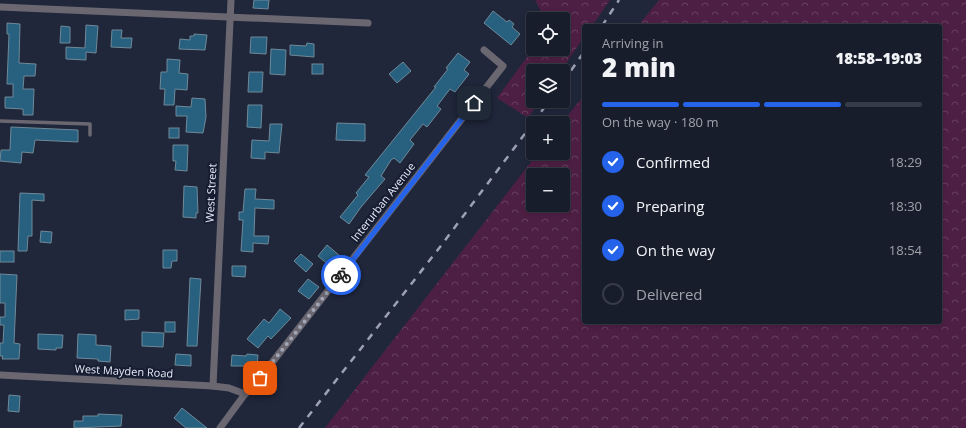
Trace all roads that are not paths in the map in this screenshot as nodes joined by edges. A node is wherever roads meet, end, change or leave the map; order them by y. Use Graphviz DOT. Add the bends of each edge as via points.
graph roads {
  1 [pos="231,0"];
  2 [pos="0,6"];
  3 [pos="230,18"];
  4 [pos="368,23"];
  5 [pos="484,50"];
  6 [pos="0,121"];
  7 [pos="90,135"];
  8 [pos="0,375"];
  9 [pos="213,386"];
  10 [pos="245,394"];
  11 [pos="220,428"];
  1 -- 3 [label="street, West Street"];
  2 -- 3 [label="street"];
  3 -- 4 [label="street"];
  3 -- 9 [label="street, West Street"];
  5 -- 10 [label="street, Interurban Avenue" via="503,66"];
  6 -- 7 [label="lane" via="90,124"];
  8 -- 9 [label="street, West Mayden Road"];
  9 -- 10 [label="street, West Mayden Road"];
  10 -- 11 [label="street, Interurban Avenue"];
}
